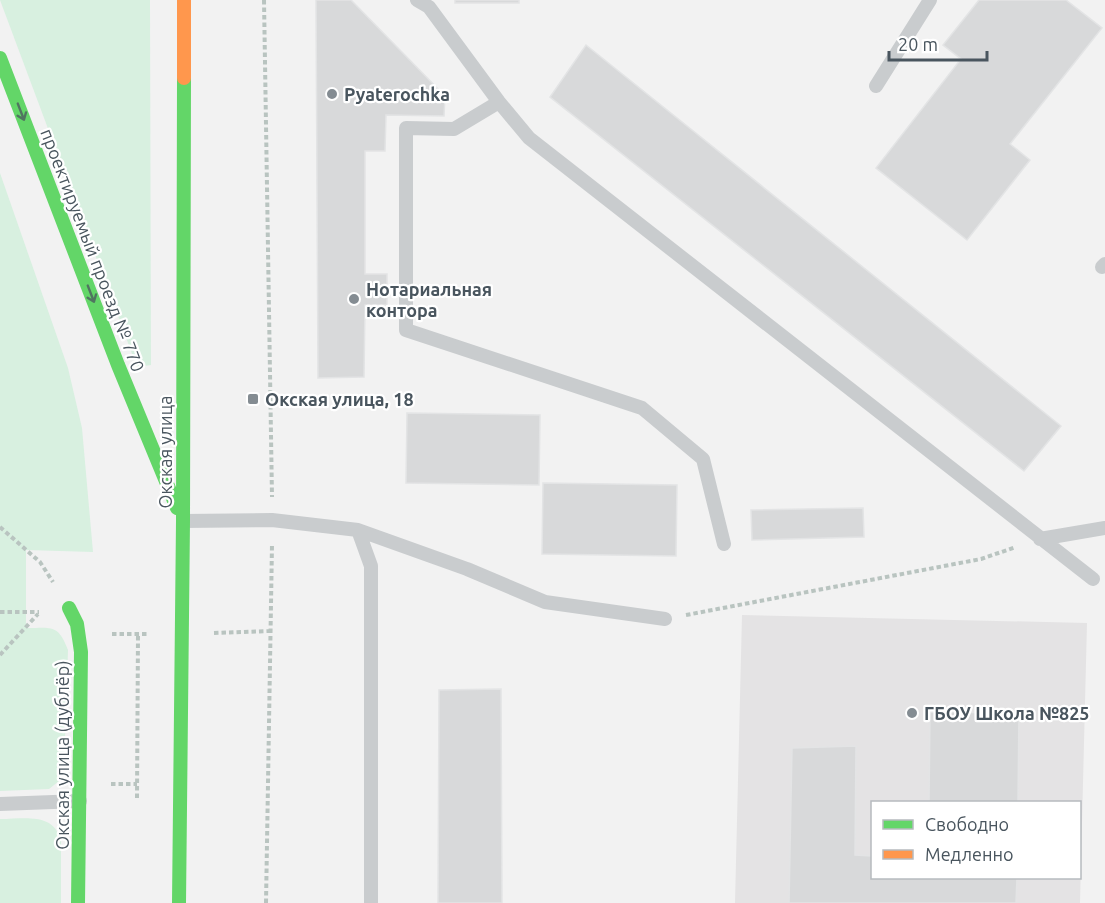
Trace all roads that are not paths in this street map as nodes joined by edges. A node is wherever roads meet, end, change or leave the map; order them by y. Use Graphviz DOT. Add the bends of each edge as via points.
graph roads {
  1 [pos="184,0"];
  2 [pos="417,0"];
  3 [pos="930,0"];
  4 [pos="0,58"];
  5 [pos="876,86"];
  6 [pos="499,102"];
  7 [pos="183,521"];
  8 [pos="1105,528"];
  9 [pos="357,530"];
  10 [pos="1040,538"];
  11 [pos="724,544"];
  12 [pos="1093,579"];
  13 [pos="69,609"];
  14 [pos="664,620"];
  15 [pos="80,801"];
  16 [pos="0,804"];
  17 [pos="78,903"];
  18 [pos="179,903"];
  19 [pos="371,903"];
  1 -- 7 [label="main road, Окская улица"];
  2 -- 6 [label="lane" via="429,6"];
  3 -- 5 [label="lane"];
  4 -- 7 [label="main road, проектируемый проезд № 770, one-way" via="118,365"];
  6 -- 10 [label="lane" via="529,138"];
  6 -- 11 [label="lane" via="454,129 406,128 406,330 642,408 703,459"];
  7 -- 9 [label="lane" via="272,520"];
  7 -- 18 [label="main road, Окская улица"];
  8 -- 10 [label="lane"];
  9 -- 14 [label="lane" via="467,569 544,602"];
  9 -- 19 [label="lane" via="371,566"];
  10 -- 12 [label="lane"];
  13 -- 15 [label="main road, Окская улица (дублёр)" via="77,624 81,652"];
  15 -- 16 [label="lane"];
  15 -- 17 [label="main road, Окская улица (дублёр)"];
}
